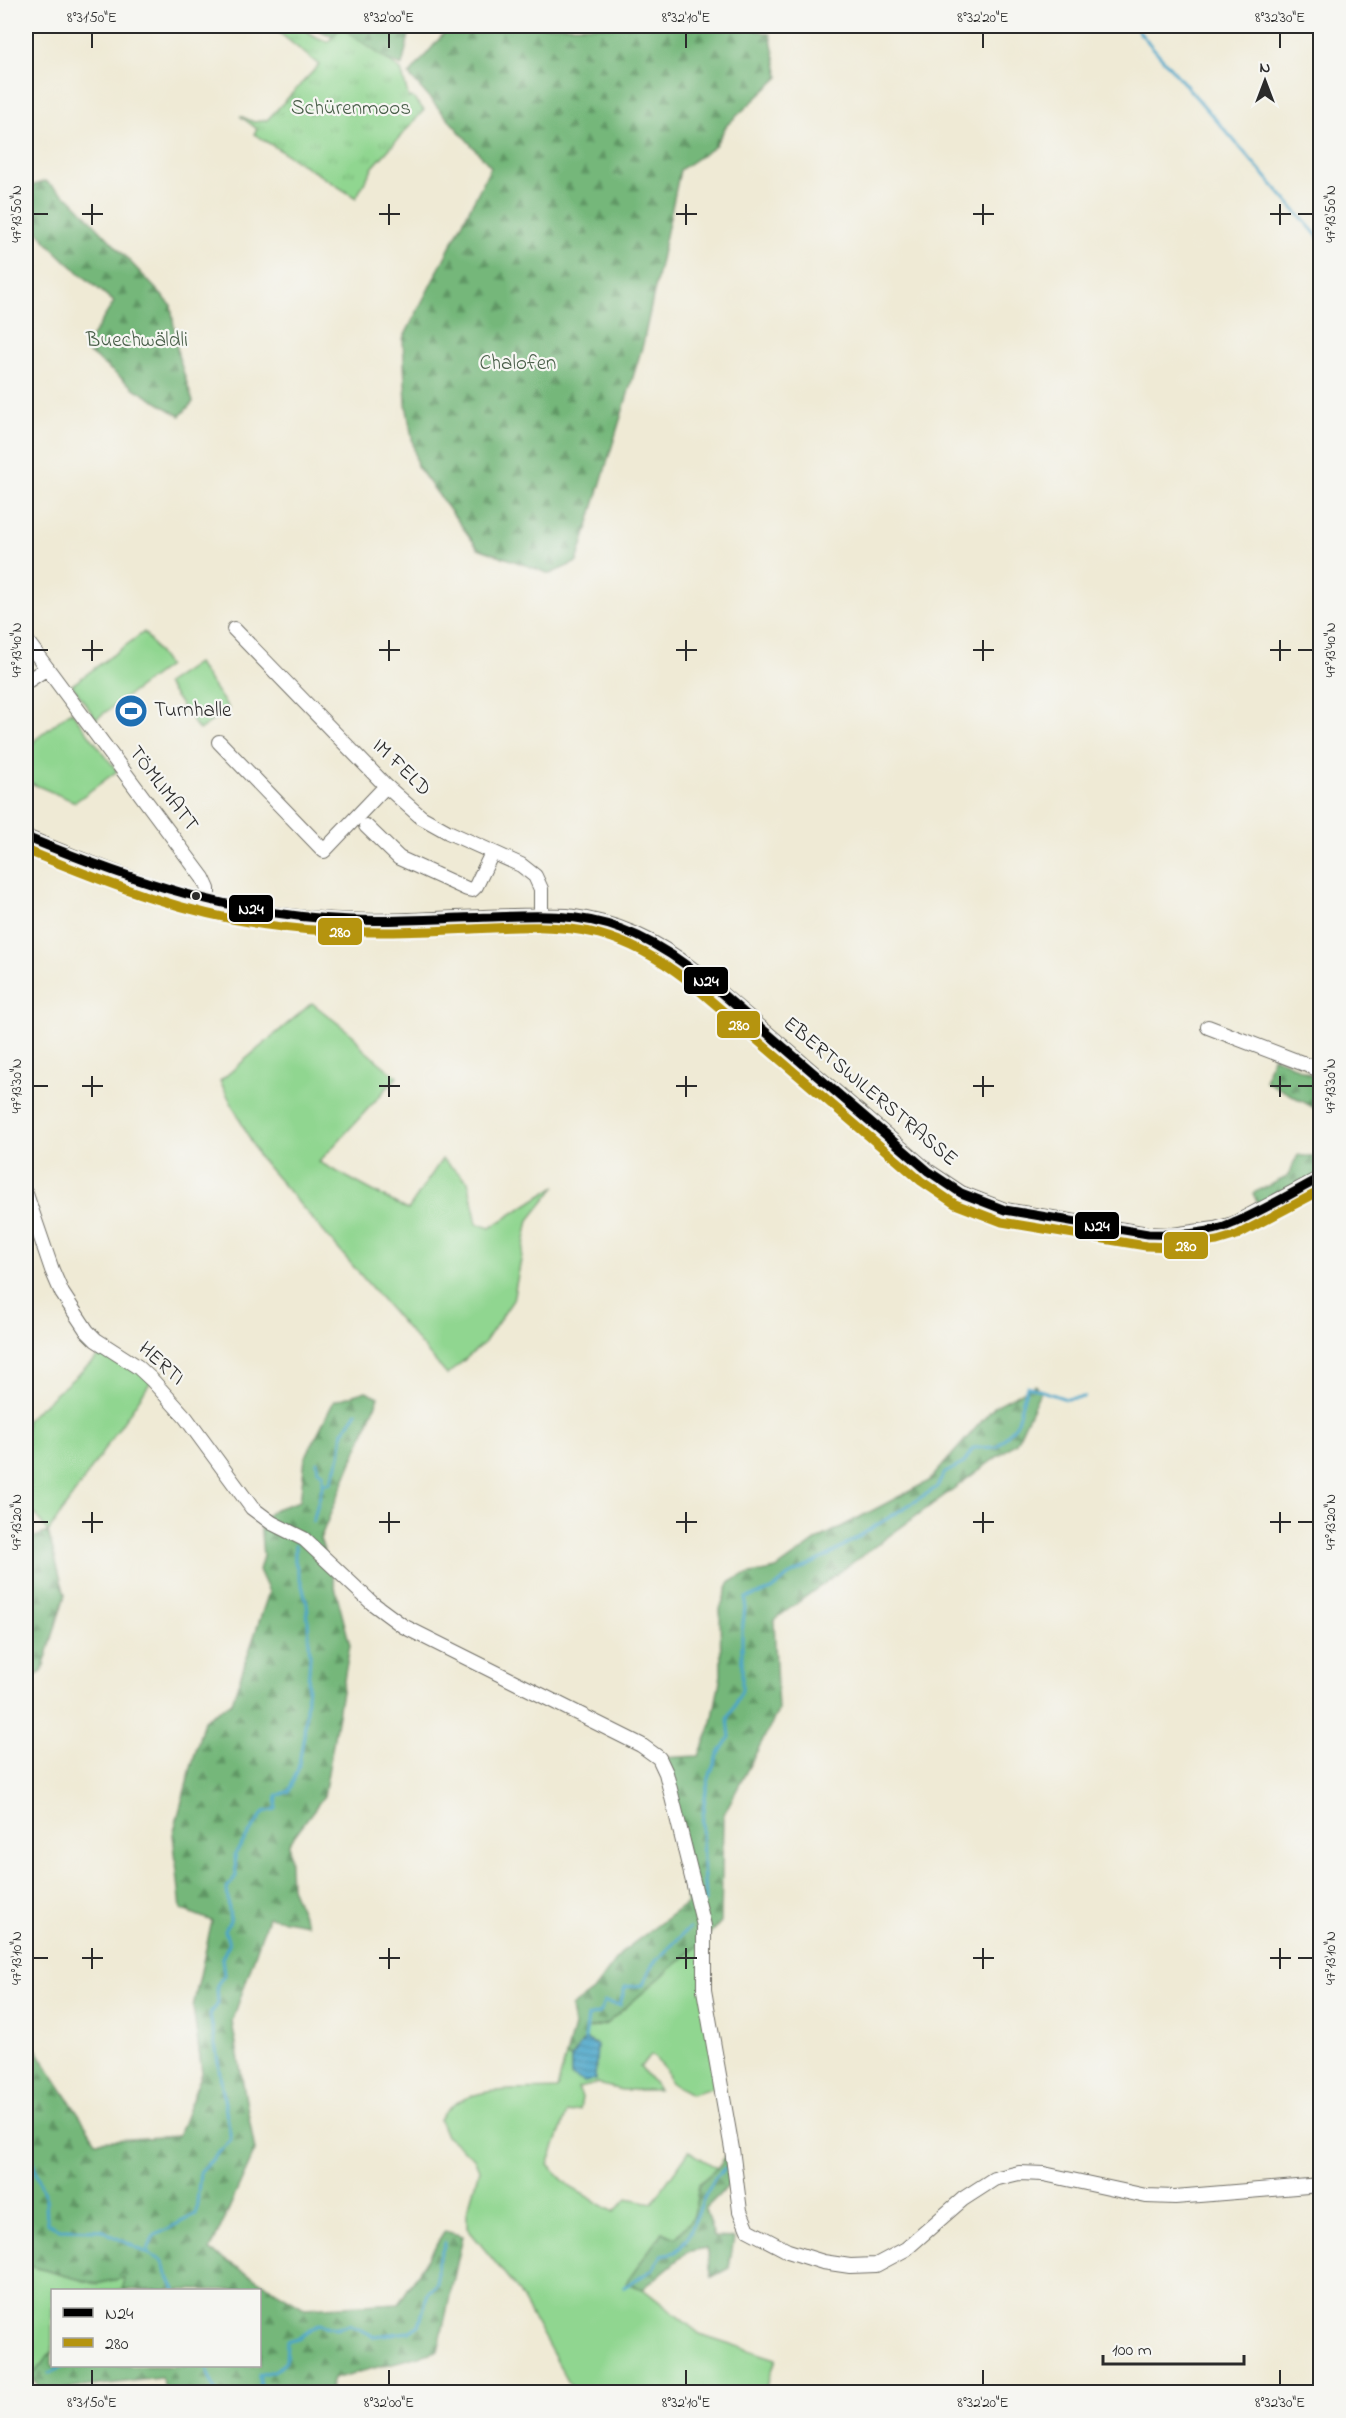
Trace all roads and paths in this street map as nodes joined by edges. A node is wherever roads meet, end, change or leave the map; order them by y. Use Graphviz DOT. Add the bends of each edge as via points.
graph roads {
  1 [pos="234,629"];
  2 [pos="26,640"];
  3 [pos="47,668"];
  4 [pos="26,682"];
  5 [pos="219,742"];
  6 [pos="386,786"];
  7 [pos="366,826"];
  8 [pos="26,837"];
  9 [pos="492,853"];
  10 [pos="208,903"];
  11 [pos="541,915"];
  12 [pos="1208,1027"];
  13 [pos="1320,1070"];
  14 [pos="1320,1178"];
  15 [pos="26,1194"];
  16 [pos="1320,2185"];
  1 -- 6 [label="street, IM FELD"];
  2 -- 3 [label="street, TÖMLIMATT"];
  3 -- 4 [label="street"];
  3 -- 10 [label="street, TÖMLIMATT" via="203,878"];
  5 -- 6 [label="street" via="324,851"];
  6 -- 9 [label="street, IM FELD" via="421,817"];
  7 -- 9 [label="street" via="399,858 467,889 476,886"];
  8 -- 10 [label="street, EBERTSWILERSTRASSE" via="142,884"];
  9 -- 11 [label="street, IM FELD" via="521,865 535,876 541,889"];
  10 -- 11 [label="street, EBERTSWILERSTRASSE" via="337,920"];
  11 -- 14 [label="street, EBERTSWILERSTRASSE" via="615,925 670,952 928,1171 987,1205 1148,1234 1194,1233 1215,1230 1251,1216"];
  12 -- 13 [label="street"];
  15 -- 16 [label="street, HERTI" via="62,1293 87,1331 152,1380 186,1418 252,1508 304,1539 372,1603 403,1626 641,1745 659,1758 704,1926 704,1990 740,2211 748,2230 788,2251 823,2262 876,2265 906,2249 963,2199 994,2180 1018,2173 1044,2174 1146,2196"];
}
